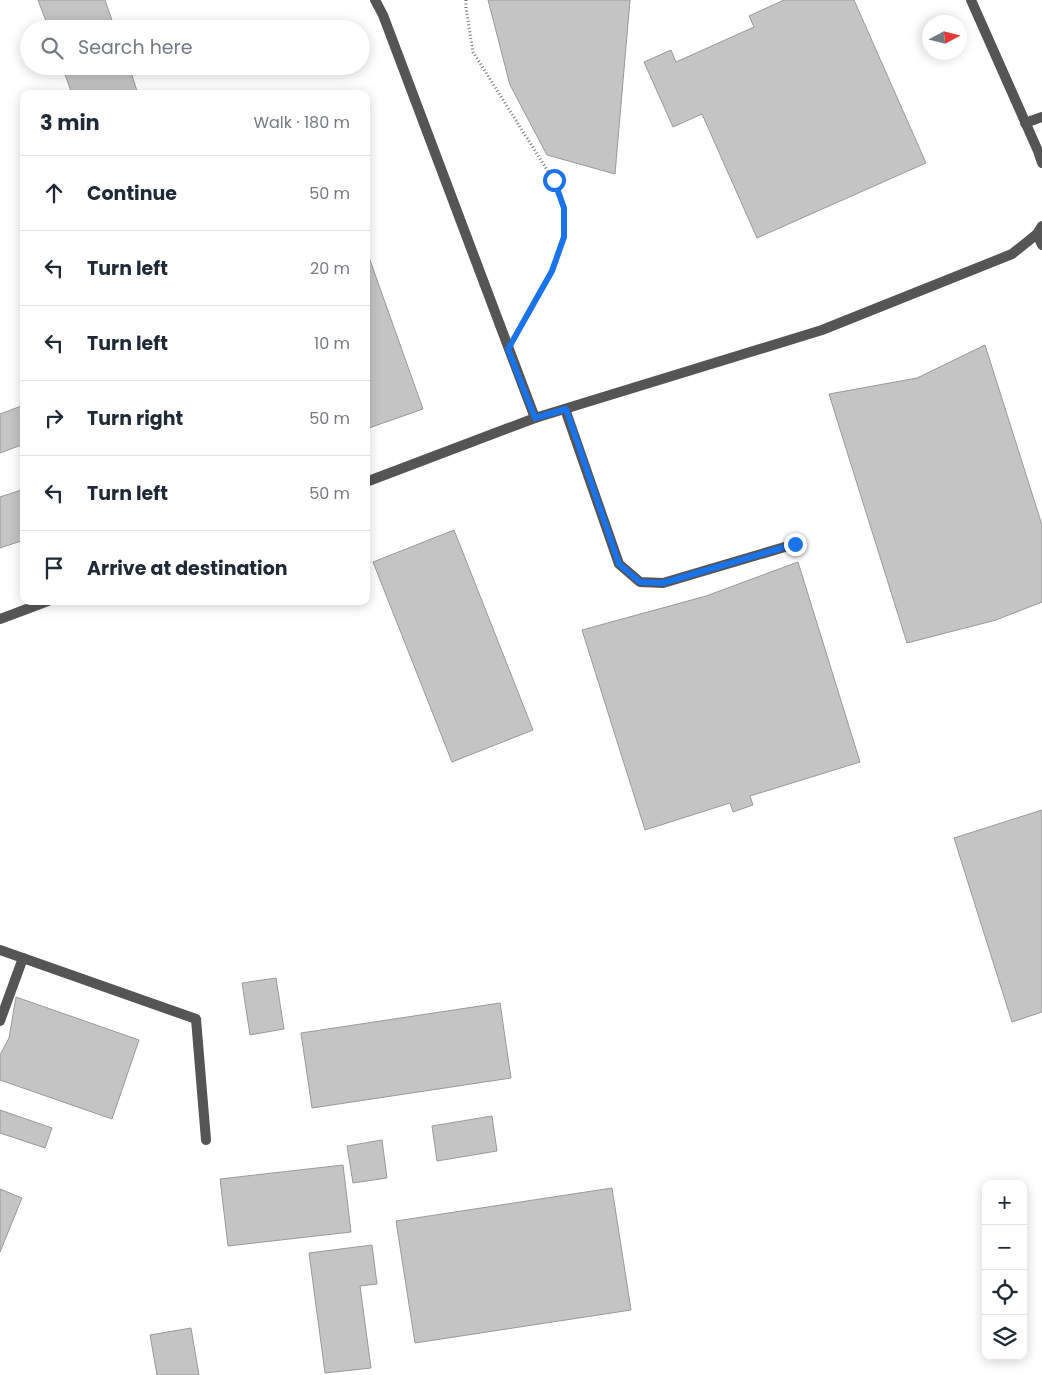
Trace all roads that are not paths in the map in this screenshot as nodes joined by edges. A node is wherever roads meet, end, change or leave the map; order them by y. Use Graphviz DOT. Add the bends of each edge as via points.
graph roads {
  1 [pos="375,0"];
  2 [pos="971,0"];
  3 [pos="1042,117"];
  4 [pos="1025,123"];
  5 [pos="1042,163"];
  6 [pos="1040,230"];
  7 [pos="1042,245"];
  8 [pos="566,409"];
  9 [pos="535,418"];
  10 [pos="370,480"];
  11 [pos="795,544"];
  12 [pos="37,605"];
  13 [pos="0,619"];
  14 [pos="0,950"];
  15 [pos="23,958"];
  16 [pos="0,1021"];
  17 [pos="206,1140"];
  1 -- 9 [label="lane"];
  2 -- 4 [label="lane"];
  3 -- 4 [label="lane"];
  4 -- 5 [label="lane"];
  6 -- 7 [label="lane"];
  6 -- 8 [label="lane" via="1012,254 822,330"];
  8 -- 9 [label="lane"];
  8 -- 11 [label="lane" via="619,564 640,582 663,583"];
  9 -- 10 [label="lane"];
  12 -- 13 [label="lane"];
  14 -- 15 [label="lane"];
  15 -- 16 [label="lane"];
  15 -- 17 [label="lane" via="196,1019"];
}
